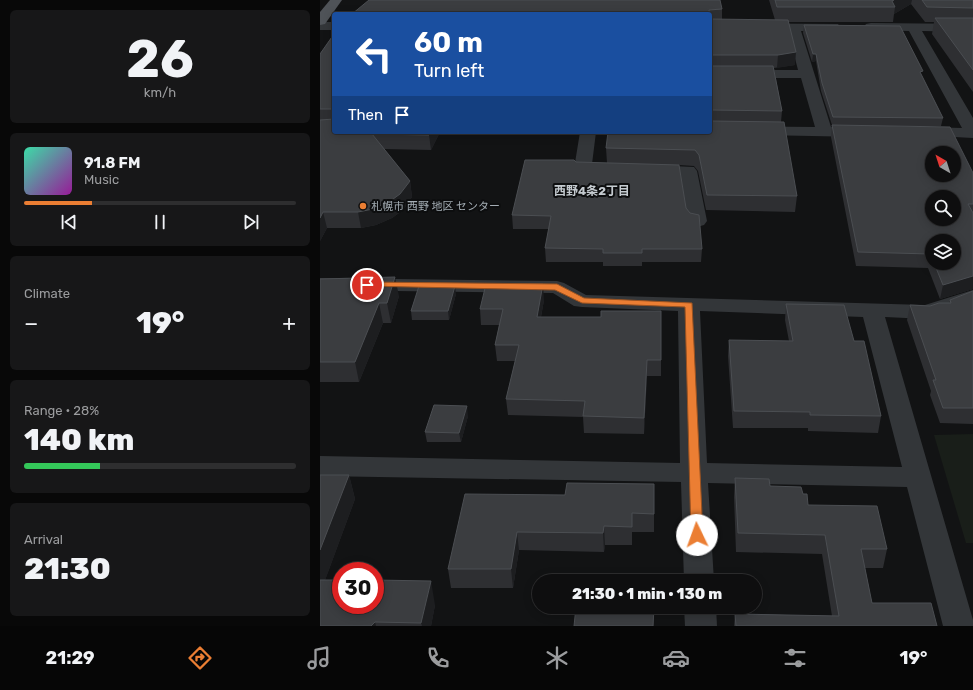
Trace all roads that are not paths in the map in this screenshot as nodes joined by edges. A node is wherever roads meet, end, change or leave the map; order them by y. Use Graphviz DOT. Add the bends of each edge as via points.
graph roads {
  1 [pos="336,0"];
  2 [pos="320,21"];
  3 [pos="320,26"];
  4 [pos="332,26"];
  5 [pos="712,27"];
  6 [pos="793,27"];
  7 [pos="913,27"];
  8 [pos="973,28"];
  9 [pos="712,74"];
  10 [pos="807,74"];
  11 [pos="712,131"];
  12 [pos="824,131"];
  13 [pos="879,132"];
  14 [pos="910,132"];
  15 [pos="973,132"];
  16 [pos="588,134"];
  17 [pos="697,221"];
  18 [pos="320,284"];
  19 [pos="973,296"];
  20 [pos="689,305"];
  21 [pos="872,310"];
  22 [pos="320,466"];
  23 [pos="694,473"];
  24 [pos="917,477"];
  25 [pos="699,574"];
  26 [pos="700,614"];
  27 [pos="701,626"];
  28 [pos="959,626"];
  1 -- 2 [label="main road"];
  3 -- 4 [label="street"];
  5 -- 6 [label="street"];
  6 -- 7 [label="street"];
  6 -- 10 [label="street"];
  7 -- 8 [label="street"];
  7 -- 15 [label="street"];
  9 -- 10 [label="street"];
  10 -- 12 [label="street"];
  11 -- 12 [label="street"];
  12 -- 13 [label="street"];
  14 -- 15 [label="street"];
  16 -- 17 [label="street" via="583,169 688,171"];
  18 -- 20 [label="street" via="557,287 582,301"];
  19 -- 21 [label="street" via="927,312"];
  20 -- 21 [label="street"];
  20 -- 23 [label="street"];
  21 -- 24 [label="street"];
  22 -- 23 [label="street"];
  23 -- 24 [label="street"];
  23 -- 25 [label="street"];
  24 -- 28 [label="street"];
  26 -- 27 [label="street"];
}
